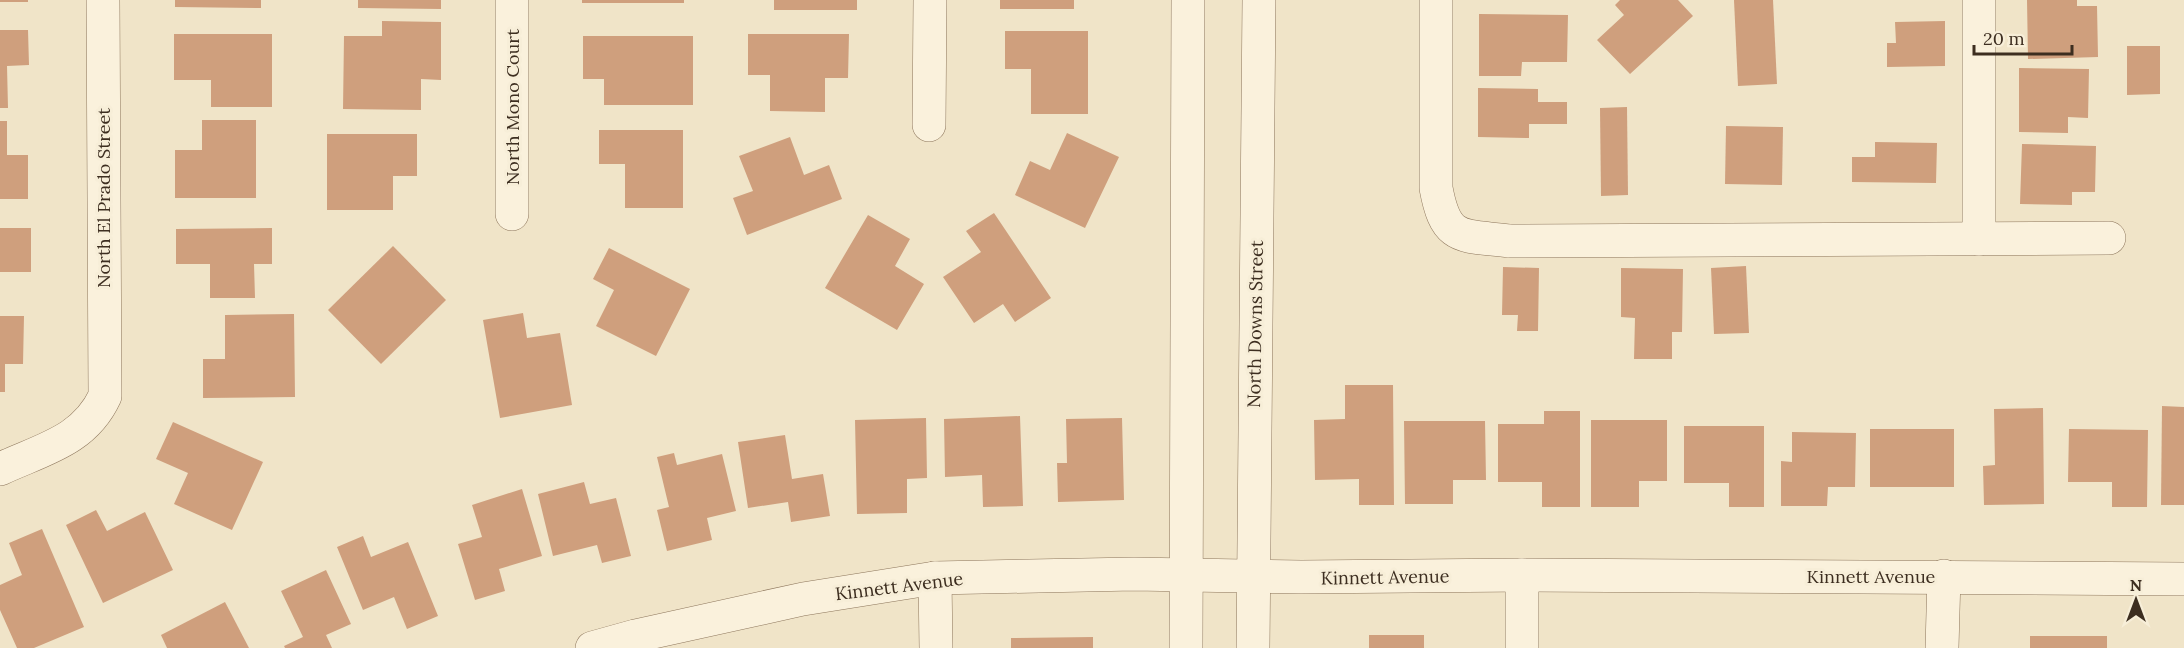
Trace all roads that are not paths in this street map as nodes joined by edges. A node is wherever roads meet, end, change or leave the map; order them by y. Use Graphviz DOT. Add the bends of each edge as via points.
graph roads {
  1 [pos="103,0"];
  2 [pos="512,0"];
  3 [pos="930,0"];
  4 [pos="1188,0"];
  5 [pos="1259,0"];
  6 [pos="1436,0"];
  7 [pos="1978,0"];
  8 [pos="929,125"];
  9 [pos="512,214"];
  10 [pos="2109,238"];
  11 [pos="1978,239"];
  12 [pos="0,469"];
  13 [pos="1186,575"];
  14 [pos="1252,575"];
  15 [pos="1522,575"];
  16 [pos="1944,576"];
  17 [pos="935,578"];
  18 [pos="2184,579"];
  19 [pos="592,648"];
  20 [pos="936,648"];
  21 [pos="1186,648"];
  22 [pos="1253,648"];
  23 [pos="1522,648"];
  24 [pos="1942,648"];
  1 -- 12 [label="street, North El Prado Street" via="105,396 96,415 75,435"];
  2 -- 9 [label="street, North Mono Court"];
  3 -- 8 [label="street"];
  4 -- 13 [label="street"];
  5 -- 14 [label="street, North Downs Street"];
  6 -- 11 [label="street" via="1436,188 1440,212 1459,235 1509,241"];
  7 -- 11 [label="street"];
  10 -- 11 [label="street"];
  13 -- 14 [label="street, Kinnett Avenue"];
  13 -- 17 [label="street, Kinnett Avenue"];
  13 -- 21 [label="street"];
  14 -- 15 [label="street, Kinnett Avenue"];
  14 -- 22 [label="street, North Downs Street"];
  15 -- 16 [label="street, Kinnett Avenue"];
  15 -- 23 [label="street"];
  16 -- 18 [label="street, Kinnett Avenue"];
  16 -- 24 [label="street"];
  17 -- 19 [label="street, Kinnett Avenue" via="803,599"];
  17 -- 20 [label="street"];
}
